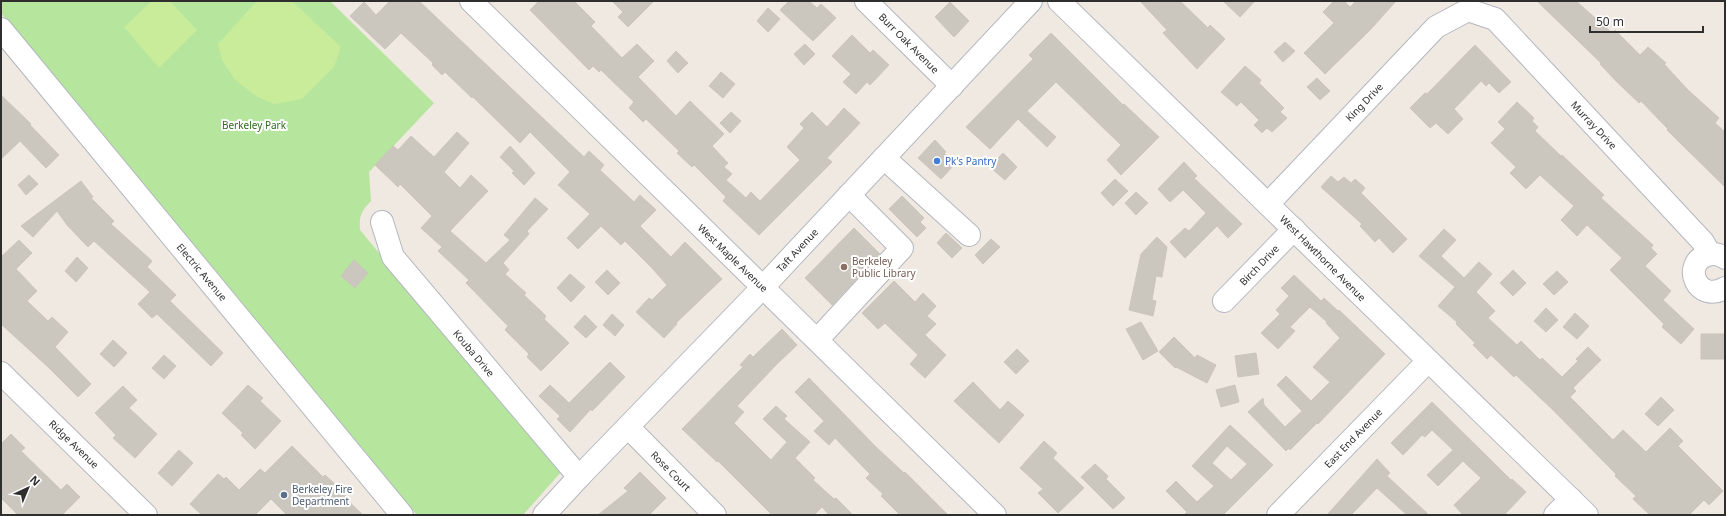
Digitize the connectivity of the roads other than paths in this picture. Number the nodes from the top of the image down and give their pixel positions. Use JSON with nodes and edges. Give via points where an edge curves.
{"nodes":[{"id":1,"x":471,"y":1,"type":"edge"},
{"id":2,"x":866,"y":1,"type":"edge"},
{"id":3,"x":1031,"y":1,"type":"edge"},
{"id":4,"x":1059,"y":1,"type":"edge"},
{"id":5,"x":1468,"y":10,"type":"joint"},
{"id":6,"x":1,"y":29,"type":"edge"},
{"id":7,"x":952,"y":86,"type":"junction"},
{"id":8,"x":884,"y":158,"type":"junction"},
{"id":9,"x":849,"y":195,"type":"junction"},
{"id":10,"x":1268,"y":204,"type":"junction"},
{"id":11,"x":382,"y":222,"type":"dead end"},
{"id":12,"x":1294,"y":229,"type":"junction"},
{"id":13,"x":969,"y":235,"type":"dead end"},
{"id":14,"x":1717,"y":256,"type":"edge"},
{"id":15,"x":763,"y":287,"type":"junction"},
{"id":16,"x":1725,"y":288,"type":"edge"},
{"id":17,"x":1224,"y":301,"type":"dead end"},
{"id":18,"x":817,"y":340,"type":"junction"},
{"id":19,"x":1428,"y":361,"type":"junction"},
{"id":20,"x":1,"y":373,"type":"edge"},
{"id":21,"x":628,"y":427,"type":"junction"},
{"id":22,"x":579,"y":477,"type":"junction"},
{"id":23,"x":1571,"y":499,"type":"junction"},
{"id":24,"x":146,"y":515,"type":"edge"},
{"id":25,"x":402,"y":515,"type":"edge"},
{"id":26,"x":544,"y":515,"type":"edge"},
{"id":27,"x":715,"y":515,"type":"edge"},
{"id":28,"x":996,"y":515,"type":"edge"},
{"id":29,"x":1278,"y":515,"type":"edge"},
{"id":30,"x":1555,"y":515,"type":"edge"},
{"id":31,"x":1587,"y":515,"type":"edge"}],
"edges":[{"from":1,"to":15,"type":"street","name":"West Maple Avenue"},
{"from":2,"to":7,"type":"street","name":"Burr Oak Avenue"},
{"from":3,"to":7,"type":"street","name":"Taft Avenue"},
{"from":4,"to":10,"type":"street","name":"West Hawthorne Avenue"},
{"from":5,"to":10,"type":"street","name":"King Drive","via":[[1436,26]]},
{"from":5,"to":14,"type":"street","name":"Murray Drive","via":[[1495,19]]},
{"from":6,"to":25,"type":"street","name":"Electric Avenue"},
{"from":7,"to":8,"type":"street","name":"Taft Avenue"},
{"from":8,"to":9,"type":"street","name":"Taft Avenue"},
{"from":8,"to":13,"type":"street"},
{"from":9,"to":15,"type":"street","name":"Taft Avenue"},
{"from":9,"to":18,"type":"street","via":[[902,248]]},
{"from":10,"to":12,"type":"street","name":"West Hawthorne Avenue"},
{"from":11,"to":22,"type":"street","name":"Kouba Drive","via":[[393,257]]},
{"from":12,"to":17,"type":"street","name":"Birch Drive"},
{"from":12,"to":19,"type":"street","name":"West Hawthorne Avenue"},
{"from":14,"to":16,"type":"street","name":"Murray Drive","via":[[1704,256],[1698,260],[1694,279],[1704,290],[1710,292],[1720,292]]},
{"from":15,"to":18,"type":"street","name":"West Maple Avenue"},
{"from":15,"to":21,"type":"street","name":"Taft Avenue"},
{"from":18,"to":28,"type":"street","name":"West Maple Avenue"},
{"from":19,"to":23,"type":"street","name":"West Hawthorne Avenue"},
{"from":19,"to":29,"type":"street","name":"East End Avenue"},
{"from":20,"to":24,"type":"street","name":"Ridge Avenue"},
{"from":21,"to":22,"type":"street","name":"Taft Avenue"},
{"from":21,"to":27,"type":"street","name":"Rose Court"},
{"from":22,"to":26,"type":"street","name":"Taft Avenue"},
{"from":23,"to":30,"type":"street"},
{"from":23,"to":31,"type":"street","name":"West Hawthorne Avenue"}]}
